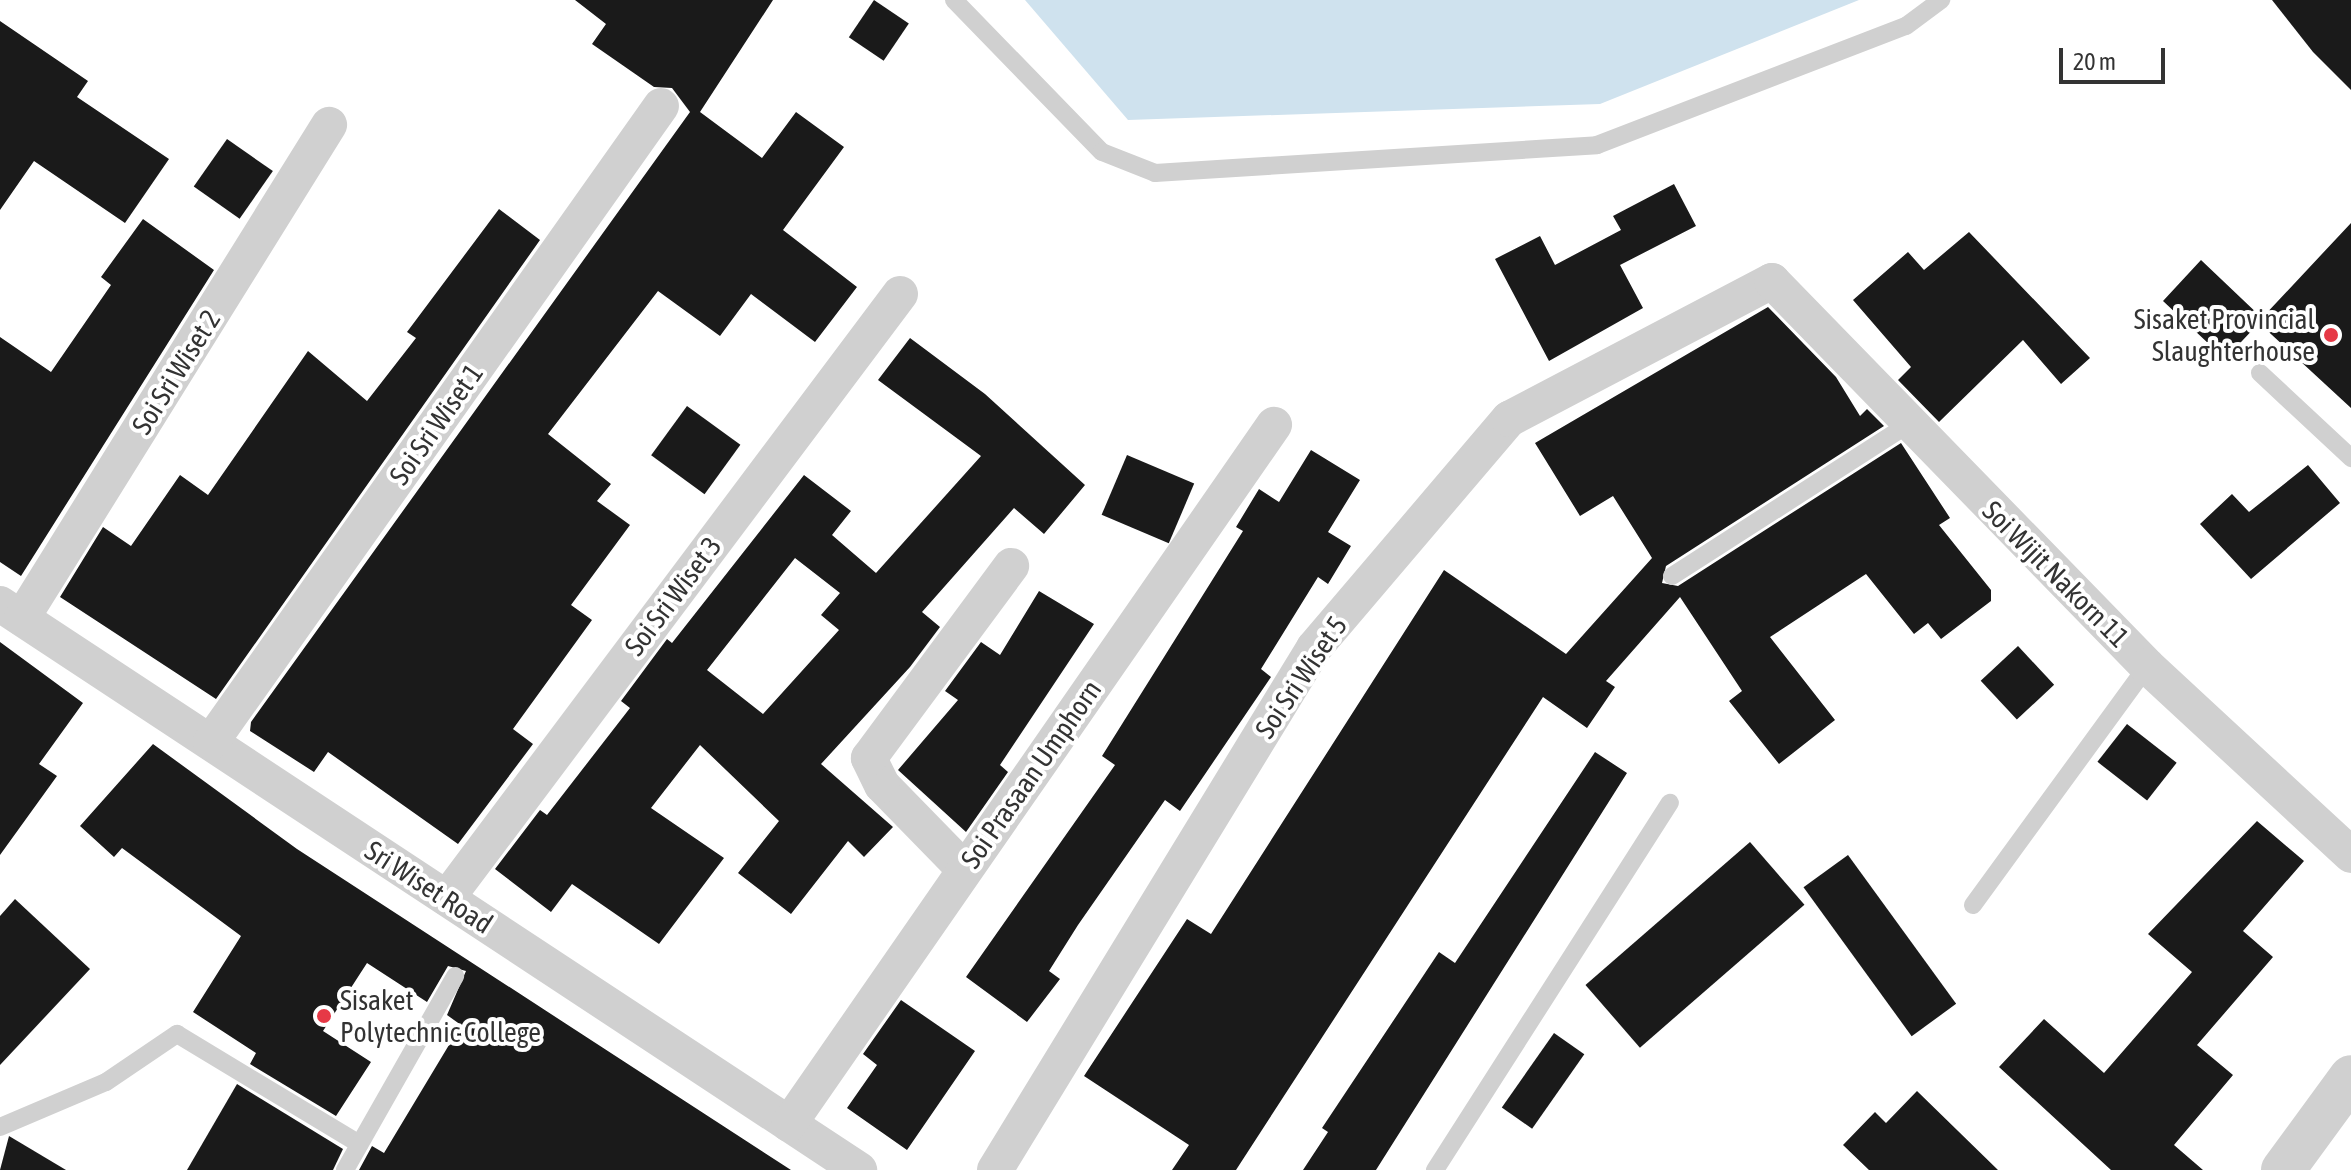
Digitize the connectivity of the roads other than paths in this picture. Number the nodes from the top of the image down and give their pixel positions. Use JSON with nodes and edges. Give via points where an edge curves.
{"nodes":[{"id":1,"x":954,"y":0,"type":"edge"},
{"id":2,"x":1941,"y":0,"type":"edge"},
{"id":3,"x":661,"y":106,"type":"dead end"},
{"id":4,"x":329,"y":125,"type":"dead end"},
{"id":5,"x":1772,"y":281,"type":"joint"},
{"id":6,"x":900,"y":294,"type":"dead end"},
{"id":7,"x":2260,"y":373,"type":"dead end"},
{"id":8,"x":1274,"y":425,"type":"dead end"},
{"id":9,"x":1907,"y":425,"type":"junction"},
{"id":10,"x":2351,"y":458,"type":"edge"},
{"id":11,"x":1011,"y":566,"type":"dead end"},
{"id":12,"x":1672,"y":576,"type":"dead end"},
{"id":13,"x":11,"y":611,"type":"edge"},
{"id":14,"x":2147,"y":666,"type":"junction"},
{"id":15,"x":211,"y":742,"type":"junction"},
{"id":16,"x":1670,"y":803,"type":"dead end"},
{"id":17,"x":2351,"y":855,"type":"edge"},
{"id":18,"x":964,"y":869,"type":"junction"},
{"id":19,"x":447,"y":898,"type":"junction"},
{"id":20,"x":1973,"y":905,"type":"dead end"},
{"id":21,"x":455,"y":976,"type":"dead end"},
{"id":22,"x":2351,"y":1077,"type":"edge"},
{"id":23,"x":789,"y":1124,"type":"junction"},
{"id":24,"x":0,"y":1127,"type":"edge"},
{"id":25,"x":359,"y":1144,"type":"junction"},
{"id":26,"x":345,"y":1170,"type":"edge"},
{"id":27,"x":859,"y":1170,"type":"edge"},
{"id":28,"x":995,"y":1170,"type":"edge"},
{"id":29,"x":1435,"y":1170,"type":"edge"},
{"id":30,"x":2283,"y":1170,"type":"edge"}],
"edges":[{"from":1,"to":2,"type":"lane","via":[[1102,152],[1155,173],[1597,145],[1906,26]]},
{"from":3,"to":15,"type":"street","name":"Soi Sri Wiset 1"},
{"from":4,"to":13,"type":"street","name":"Soi Sri Wiset 2"},
{"from":5,"to":9,"type":"street","name":"Soi Wijit Nakorn 11"},
{"from":5,"to":28,"type":"street","name":"Soi Sri Wiset 5","via":[[1509,419],[1314,648]]},
{"from":6,"to":19,"type":"street","name":"Soi Sri Wiset 3"},
{"from":7,"to":10,"type":"lane"},
{"from":8,"to":18,"type":"street","name":"Soi Prasaan Umphorn"},
{"from":9,"to":12,"type":"lane"},
{"from":9,"to":14,"type":"street","name":"Soi Wijit Nakorn 11"},
{"from":11,"to":18,"type":"street","via":[[869,758],[882,785]]},
{"from":13,"to":15,"type":"street","name":"Sri Wiset Road"},
{"from":14,"to":17,"type":"street","name":"Soi Wijit Nakorn 11"},
{"from":14,"to":20,"type":"lane"},
{"from":15,"to":19,"type":"street","name":"Sri Wiset Road"},
{"from":16,"to":29,"type":"lane"},
{"from":18,"to":23,"type":"street","name":"Soi Prasaan Umphorn"},
{"from":19,"to":23,"type":"street","name":"Sri Wiset Road"},
{"from":21,"to":25,"type":"lane"},
{"from":22,"to":30,"type":"street"},
{"from":23,"to":27,"type":"street","name":"Sri Wiset Road"},
{"from":24,"to":25,"type":"lane","via":[[106,1082],[177,1034]]},
{"from":25,"to":26,"type":"lane"}]}
